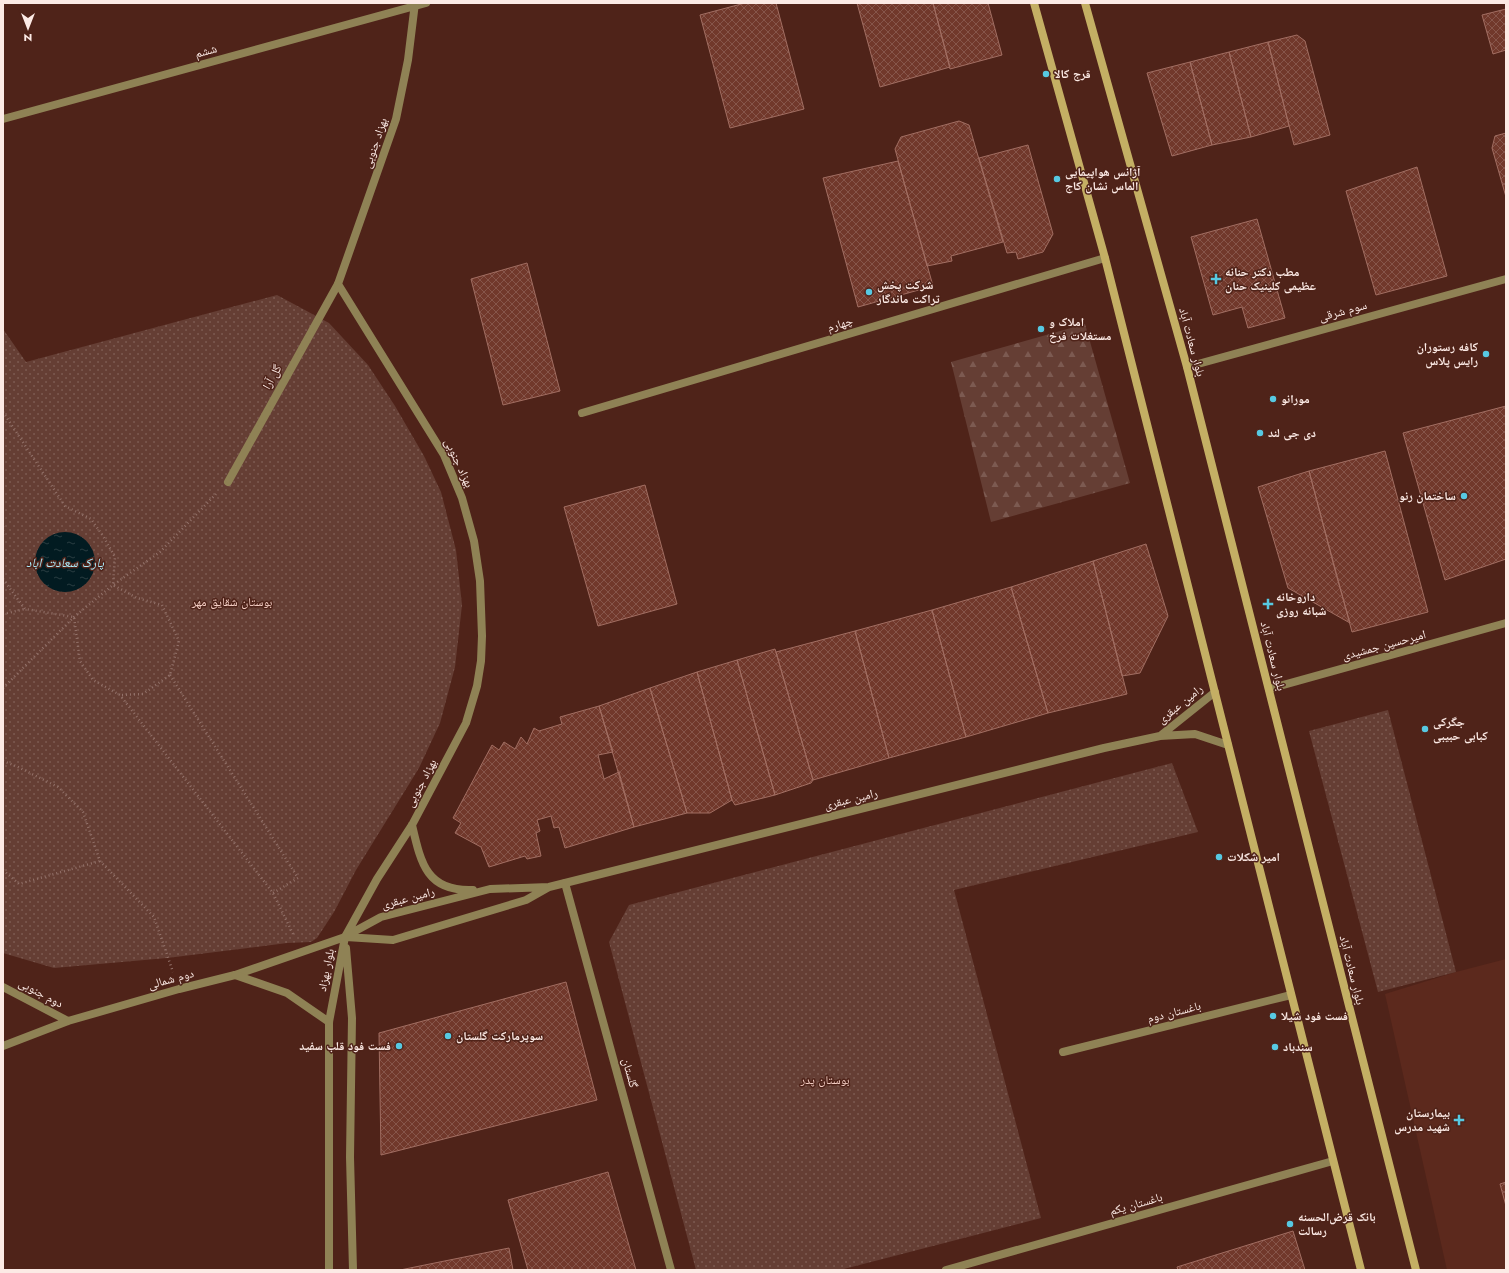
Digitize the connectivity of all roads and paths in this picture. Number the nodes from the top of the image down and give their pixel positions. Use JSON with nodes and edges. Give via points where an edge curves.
{"nodes":[{"id":1,"x":426,"y":3,"type":"edge"},
{"id":2,"x":1034,"y":3,"type":"edge"},
{"id":3,"x":1085,"y":3,"type":"edge"},
{"id":4,"x":415,"y":5,"type":"edge"},
{"id":5,"x":3,"y":119,"type":"edge"},
{"id":6,"x":1105,"y":258,"type":"junction"},
{"id":7,"x":1506,"y":279,"type":"edge"},
{"id":8,"x":338,"y":284,"type":"junction"},
{"id":9,"x":1187,"y":367,"type":"junction"},
{"id":10,"x":3,"y":412,"type":"edge"},
{"id":11,"x":582,"y":413,"type":"dead end"},
{"id":12,"x":228,"y":482,"type":"joint"},
{"id":13,"x":3,"y":526,"type":"edge"},
{"id":14,"x":3,"y":535,"type":"edge"},
{"id":15,"x":3,"y":579,"type":"edge"},
{"id":16,"x":113,"y":585,"type":"junction"},
{"id":17,"x":25,"y":609,"type":"junction"},
{"id":18,"x":3,"y":614,"type":"edge"},
{"id":19,"x":74,"y":617,"type":"junction"},
{"id":20,"x":1506,"y":623,"type":"edge"},
{"id":21,"x":170,"y":675,"type":"junction"},
{"id":22,"x":3,"y":688,"type":"edge"},
{"id":23,"x":1269,"y":689,"type":"junction"},
{"id":24,"x":1215,"y":692,"type":"junction"},
{"id":25,"x":120,"y":695,"type":"junction"},
{"id":26,"x":1160,"y":736,"type":"junction"},
{"id":27,"x":1228,"y":744,"type":"junction"},
{"id":28,"x":3,"y":761,"type":"edge"},
{"id":29,"x":412,"y":825,"type":"junction"},
{"id":30,"x":100,"y":860,"type":"junction"},
{"id":31,"x":3,"y":870,"type":"edge"},
{"id":32,"x":565,"y":883,"type":"junction"},
{"id":33,"x":549,"y":887,"type":"junction"},
{"id":34,"x":490,"y":889,"type":"junction"},
{"id":35,"x":272,"y":893,"type":"junction"},
{"id":36,"x":345,"y":937,"type":"junction"},
{"id":37,"x":301,"y":952,"type":"junction"},
{"id":38,"x":235,"y":975,"type":"junction"},
{"id":39,"x":3,"y":987,"type":"edge"},
{"id":40,"x":179,"y":989,"type":"junction"},
{"id":41,"x":1291,"y":995,"type":"junction"},
{"id":42,"x":68,"y":1021,"type":"junction"},
{"id":43,"x":329,"y":1022,"type":"junction"},
{"id":44,"x":3,"y":1046,"type":"edge"},
{"id":45,"x":1063,"y":1052,"type":"dead end"},
{"id":46,"x":1333,"y":1161,"type":"junction"},
{"id":47,"x":328,"y":1270,"type":"edge"},
{"id":48,"x":353,"y":1270,"type":"edge"},
{"id":49,"x":671,"y":1270,"type":"edge"},
{"id":50,"x":946,"y":1270,"type":"edge"},
{"id":51,"x":1361,"y":1270,"type":"edge"},
{"id":52,"x":1416,"y":1270,"type":"edge"}],
"edges":[{"from":1,"to":4,"type":"street","name":"ششم"},
{"from":2,"to":6,"type":"main road"},
{"from":3,"to":9,"type":"main road","name":"بلوار سعادت آباد"},
{"from":4,"to":5,"type":"street","name":"ششم"},
{"from":4,"to":8,"type":"street","name":"بهزاد جنوبی","via":[[408,60],[396,118]]},
{"from":6,"to":11,"type":"street","name":"چهارم"},
{"from":6,"to":24,"type":"main road"},
{"from":7,"to":9,"type":"street","name":"سوم شرقی"},
{"from":8,"to":12,"type":"street","name":"گل آرا"},
{"from":8,"to":29,"type":"street","name":"بهزاد جنوبی","via":[[444,455],[462,498],[474,541],[480,581],[482,636],[477,686],[466,723]]},
{"from":9,"to":23,"type":"main road","name":"بلوار سعادت آباد"},
{"from":10,"to":16,"type":"path","via":[[65,506],[90,519],[103,536],[115,557]]},
{"from":12,"to":16,"type":"path","via":[[160,552]]},
{"from":13,"to":14,"type":"path"},
{"from":15,"to":17,"type":"path"},
{"from":16,"to":19,"type":"path"},
{"from":16,"to":21,"type":"path","via":[[137,598],[162,605],[179,641]]},
{"from":17,"to":18,"type":"path"},
{"from":17,"to":19,"type":"path"},
{"from":19,"to":22,"type":"path"},
{"from":19,"to":25,"type":"path","via":[[80,661],[93,680]]},
{"from":20,"to":23,"type":"street","name":"امیرحسین جمشیدی"},
{"from":21,"to":25,"type":"path","via":[[143,694]]},
{"from":21,"to":35,"type":"path","via":[[298,878]]},
{"from":23,"to":52,"type":"main road","name":"بلوار سعادت آباد"},
{"from":24,"to":26,"type":"street","name":"رامین عبقری"},
{"from":24,"to":27,"type":"main road"},
{"from":25,"to":35,"type":"path"},
{"from":26,"to":27,"type":"street","name":"رامین عبقری","via":[[1195,734]]},
{"from":26,"to":32,"type":"street","name":"رامین عبقری"},
{"from":27,"to":41,"type":"main road"},
{"from":28,"to":30,"type":"path","via":[[58,787],[83,812]]},
{"from":29,"to":34,"type":"street","via":[[420,860],[429,874],[443,886],[458,890]]},
{"from":29,"to":36,"type":"street","name":"بهزاد جنوبی"},
{"from":30,"to":31,"type":"path","via":[[19,884]]},
{"from":30,"to":40,"type":"path","via":[[154,917]]},
{"from":32,"to":33,"type":"street","name":"رامین عبقری"},
{"from":32,"to":49,"type":"street","name":"گلستان"},
{"from":33,"to":34,"type":"street","name":"رامین عبقری"},
{"from":33,"to":36,"type":"street","name":"رامین عبقری","via":[[526,900],[393,940]]},
{"from":34,"to":36,"type":"street","name":"رامین عبقری","via":[[381,917]]},
{"from":35,"to":37,"type":"path"},
{"from":36,"to":37,"type":"street","name":"دوم شمالی"},
{"from":36,"to":43,"type":"street","name":"بلوار بهزاد"},
{"from":36,"to":48,"type":"street","name":"بلوار بهزاد","via":[[352,1018],[350,1157]]},
{"from":37,"to":38,"type":"street","name":"دوم شمالی"},
{"from":38,"to":40,"type":"street","name":"دوم شمالی"},
{"from":38,"to":43,"type":"street","via":[[286,993]]},
{"from":39,"to":42,"type":"street","name":"دوم جنوبی"},
{"from":40,"to":42,"type":"street","name":"دوم شمالی"},
{"from":41,"to":45,"type":"street","name":"باغستان دوم"},
{"from":41,"to":46,"type":"main road"},
{"from":42,"to":44,"type":"street","name":"دوم شمالی"},
{"from":43,"to":47,"type":"street","name":"بلوار بهزاد"},
{"from":46,"to":50,"type":"street","name":"باغستان یکم"},
{"from":46,"to":51,"type":"main road"}]}
